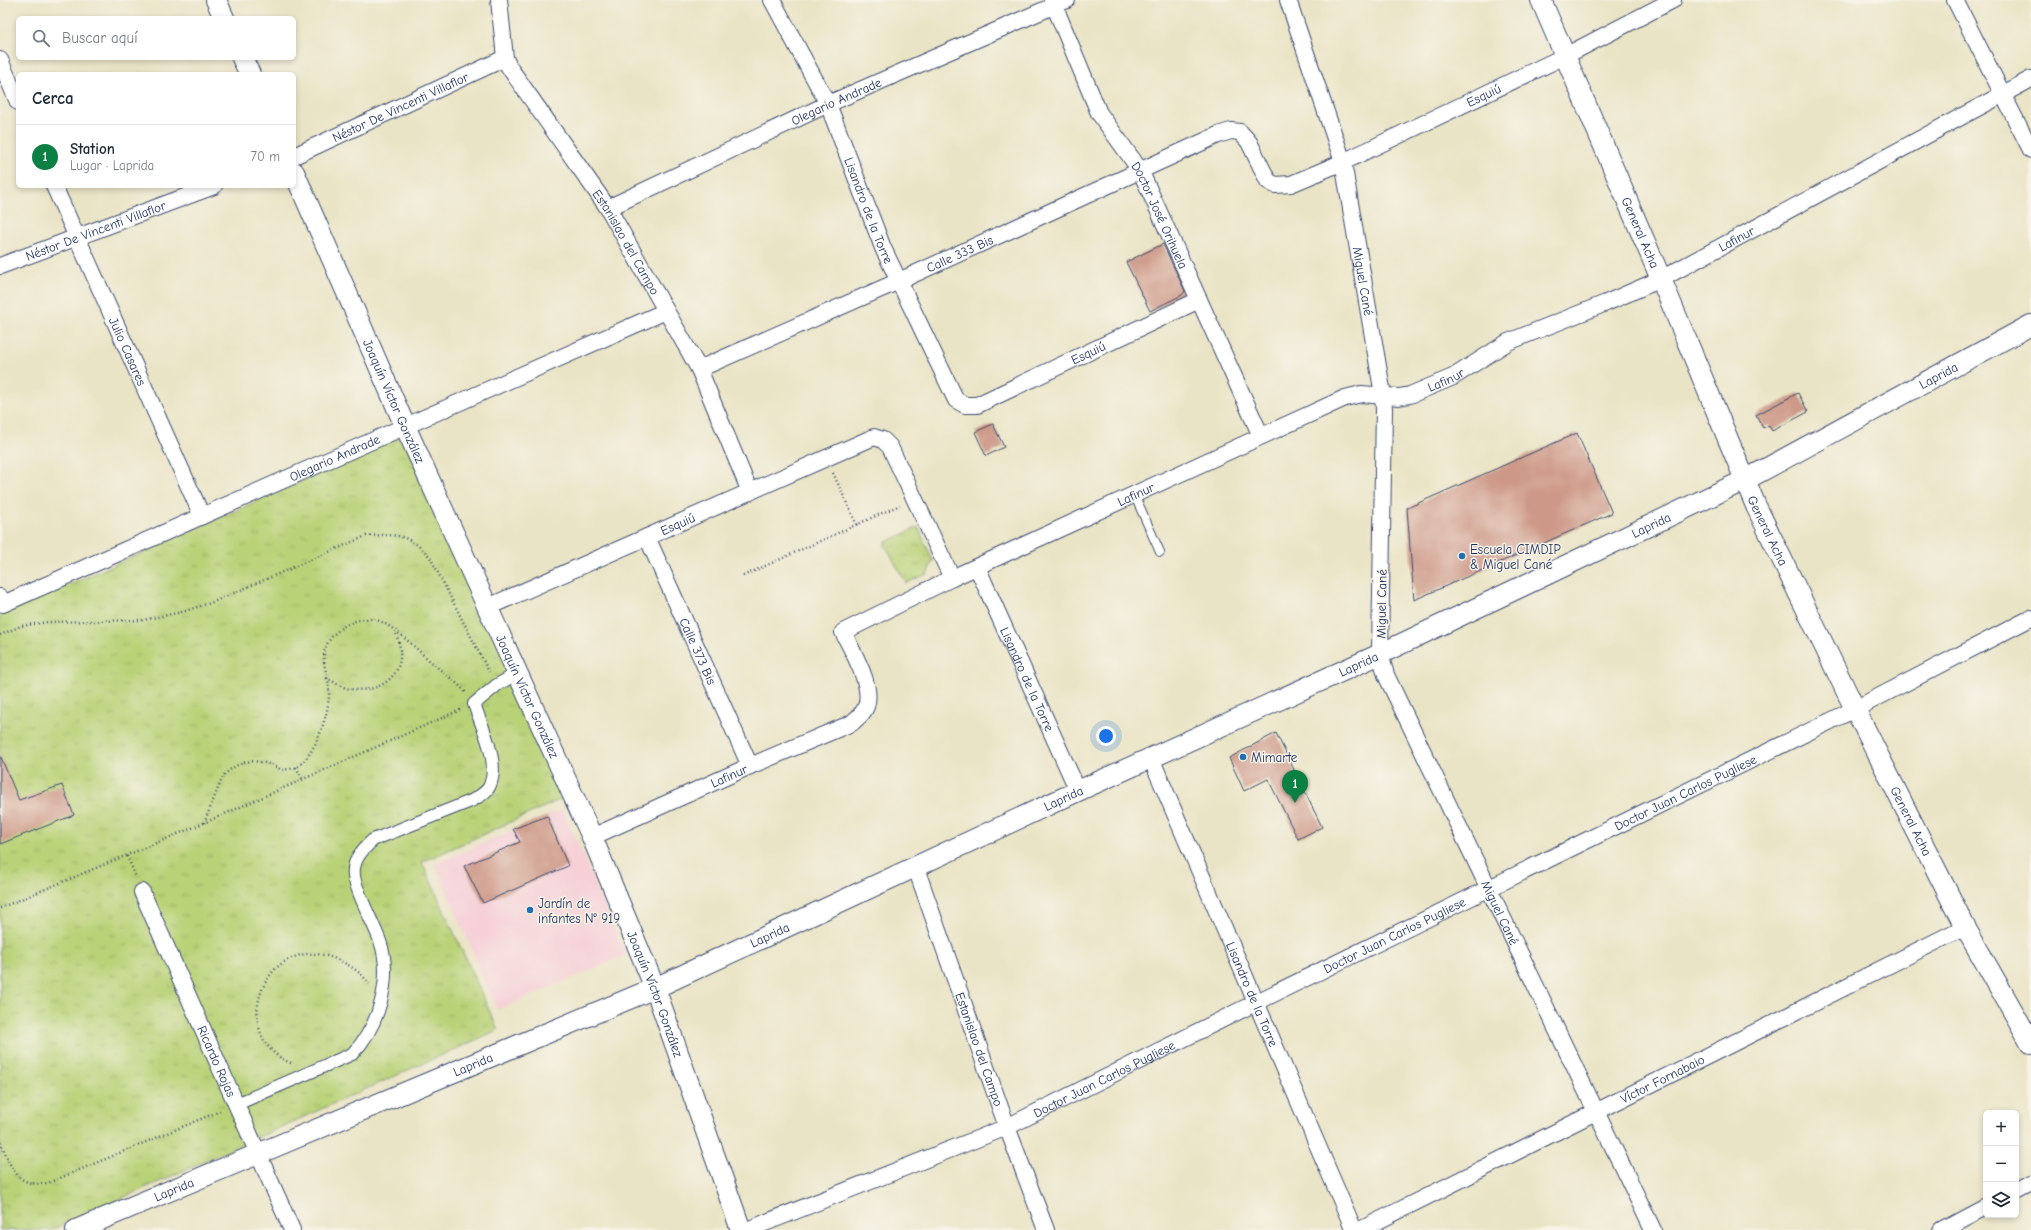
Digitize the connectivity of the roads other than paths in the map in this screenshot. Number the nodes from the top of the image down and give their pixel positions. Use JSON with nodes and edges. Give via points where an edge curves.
{"nodes":[{"id":1,"x":216,"y":0,"type":"edge"},
{"id":2,"x":499,"y":0,"type":"edge"},
{"id":3,"x":772,"y":0,"type":"edge"},
{"id":4,"x":1288,"y":0,"type":"edge"},
{"id":5,"x":1541,"y":0,"type":"edge"},
{"id":6,"x":1673,"y":0,"type":"edge"},
{"id":7,"x":1955,"y":0,"type":"edge"},
{"id":8,"x":1058,"y":2,"type":"edge"},
{"id":9,"x":223,"y":16,"type":"edge"},
{"id":10,"x":1565,"y":56,"type":"junction"},
{"id":11,"x":505,"y":58,"type":"junction"},
{"id":12,"x":0,"y":60,"type":"edge"},
{"id":13,"x":243,"y":60,"type":"edge"},
{"id":14,"x":249,"y":72,"type":"edge"},
{"id":15,"x":2031,"y":78,"type":"edge"},
{"id":16,"x":2003,"y":94,"type":"junction"},
{"id":17,"x":16,"y":97,"type":"edge"},
{"id":18,"x":828,"y":104,"type":"junction"},
{"id":19,"x":2031,"y":150,"type":"edge"},
{"id":20,"x":296,"y":155,"type":"edge"},
{"id":21,"x":1343,"y":162,"type":"junction"},
{"id":22,"x":1140,"y":170,"type":"junction"},
{"id":23,"x":296,"y":177,"type":"edge"},
{"id":24,"x":1291,"y":184,"type":"joint"},
{"id":25,"x":55,"y":188,"type":"edge"},
{"id":26,"x":209,"y":188,"type":"edge"},
{"id":27,"x":608,"y":208,"type":"junction"},
{"id":28,"x":76,"y":238,"type":"junction"},
{"id":29,"x":0,"y":266,"type":"edge"},
{"id":30,"x":1662,"y":279,"type":"junction"},
{"id":31,"x":899,"y":281,"type":"junction"},
{"id":32,"x":1199,"y":300,"type":"junction"},
{"id":33,"x":666,"y":311,"type":"junction"},
{"id":34,"x":2031,"y":325,"type":"edge"},
{"id":35,"x":699,"y":369,"type":"junction"},
{"id":36,"x":1383,"y":395,"type":"junction"},
{"id":37,"x":977,"y":405,"type":"joint"},
{"id":38,"x":405,"y":426,"type":"junction"},
{"id":39,"x":1261,"y":436,"type":"junction"},
{"id":40,"x":1745,"y":480,"type":"junction"},
{"id":41,"x":750,"y":492,"type":"junction"},
{"id":42,"x":1134,"y":494,"type":"junction"},
{"id":43,"x":202,"y":516,"type":"junction"},
{"id":44,"x":647,"y":537,"type":"junction"},
{"id":45,"x":1160,"y":552,"type":"dead end"},
{"id":46,"x":977,"y":567,"type":"junction"},
{"id":47,"x":952,"y":578,"type":"junction"},
{"id":48,"x":2,"y":601,"type":"edge"},
{"id":49,"x":488,"y":607,"type":"junction"},
{"id":50,"x":2031,"y":618,"type":"edge"},
{"id":51,"x":1380,"y":654,"type":"junction"},
{"id":52,"x":518,"y":673,"type":"junction"},
{"id":53,"x":1855,"y":709,"type":"junction"},
{"id":54,"x":1151,"y":758,"type":"junction"},
{"id":55,"x":750,"y":766,"type":"junction"},
{"id":56,"x":1078,"y":791,"type":"junction"},
{"id":57,"x":592,"y":837,"type":"junction"},
{"id":58,"x":916,"y":868,"type":"junction"},
{"id":59,"x":1489,"y":888,"type":"junction"},
{"id":60,"x":142,"y":892,"type":"road end"},
{"id":61,"x":1965,"y":927,"type":"junction"},
{"id":62,"x":655,"y":988,"type":"junction"},
{"id":63,"x":1257,"y":1002,"type":"junction"},
{"id":64,"x":2031,"y":1043,"type":"edge"},
{"id":65,"x":237,"y":1104,"type":"junction"},
{"id":66,"x":1598,"y":1112,"type":"junction"},
{"id":67,"x":1007,"y":1127,"type":"junction"},
{"id":68,"x":260,"y":1154,"type":"junction"},
{"id":69,"x":2031,"y":1183,"type":"edge"},
{"id":70,"x":2019,"y":1189,"type":"edge"},
{"id":71,"x":1983,"y":1208,"type":"edge"},
{"id":72,"x":76,"y":1230,"type":"edge"},
{"id":73,"x":292,"y":1230,"type":"edge"},
{"id":74,"x":741,"y":1230,"type":"edge"},
{"id":75,"x":747,"y":1230,"type":"edge"},
{"id":76,"x":1046,"y":1230,"type":"edge"},
{"id":77,"x":1354,"y":1230,"type":"edge"},
{"id":78,"x":1360,"y":1230,"type":"edge"},
{"id":79,"x":1653,"y":1230,"type":"edge"},
{"id":80,"x":1941,"y":1230,"type":"edge"}],
"edges":[{"from":1,"to":9,"type":"street"},
{"from":2,"to":11,"type":"street","name":"Estanislao del Campo"},
{"from":3,"to":18,"type":"street","name":"Lisandro de la Torre"},
{"from":4,"to":21,"type":"street","name":"Miguel Cané"},
{"from":5,"to":10,"type":"street","name":"General Acha"},
{"from":6,"to":10,"type":"street","name":"Esquiú"},
{"from":7,"to":16,"type":"street"},
{"from":8,"to":18,"type":"street","name":"Olegario Andrade"},
{"from":8,"to":22,"type":"street","name":"Doctor José Orihuela","via":[[1099,113]]},
{"from":10,"to":21,"type":"street","name":"Esquiú"},
{"from":10,"to":30,"type":"street","name":"General Acha"},
{"from":11,"to":20,"type":"street","name":"Néstor De Vincenti Villaflor"},
{"from":11,"to":27,"type":"street","name":"Estanislao del Campo","via":[[515,78]]},
{"from":12,"to":17,"type":"street"},
{"from":13,"to":14,"type":"street"},
{"from":15,"to":16,"type":"street","name":"Lafinur"},
{"from":16,"to":19,"type":"street"},
{"from":16,"to":30,"type":"street","name":"Lafinur"},
{"from":18,"to":27,"type":"street","name":"Olegario Andrade"},
{"from":18,"to":31,"type":"street","name":"Lisandro de la Torre","via":[[883,248]]},
{"from":21,"to":24,"type":"street","name":"Esquiú"},
{"from":21,"to":36,"type":"street","name":"Miguel Cané"},
{"from":22,"to":24,"type":"street","name":"Calle 333 Bis","via":[[1231,131],[1240,132],[1249,142],[1268,181],[1276,185]]},
{"from":22,"to":31,"type":"street","name":"Calle 333 Bis"},
{"from":22,"to":32,"type":"street","name":"Doctor José Orihuela"},
{"from":23,"to":38,"type":"street","name":"Joaquín Víctor González"},
{"from":25,"to":28,"type":"street","name":"Julio Casares"},
{"from":26,"to":28,"type":"street","name":"Néstor De Vincenti Villaflor"},
{"from":27,"to":33,"type":"street","name":"Estanislao del Campo"},
{"from":28,"to":29,"type":"street","name":"Néstor De Vincenti Villaflor"},
{"from":28,"to":43,"type":"street","name":"Julio Casares"},
{"from":30,"to":36,"type":"street","name":"Lafinur","via":[[1508,342],[1439,384],[1410,395]]},
{"from":30,"to":40,"type":"street","name":"General Acha"},
{"from":31,"to":35,"type":"street","name":"Calle 333 Bis"},
{"from":31,"to":37,"type":"street","name":"Lisandro de la Torre","via":[[956,400],[965,405]]},
{"from":32,"to":37,"type":"street","name":"Esquiú"},
{"from":32,"to":39,"type":"street","name":"Doctor José Orihuela"},
{"from":33,"to":35,"type":"street","name":"Estanislao del Campo"},
{"from":33,"to":38,"type":"street","name":"Olegario Andrade"},
{"from":34,"to":40,"type":"street","name":"Laprida"},
{"from":35,"to":41,"type":"street","name":"Estanislao del Campo"},
{"from":36,"to":39,"type":"street","name":"Lafinur","via":[[1361,394],[1346,398]]},
{"from":36,"to":51,"type":"street","name":"Miguel Cané"},
{"from":38,"to":43,"type":"street","name":"Olegario Andrade"},
{"from":38,"to":49,"type":"street","name":"Joaquín Víctor González"},
{"from":39,"to":42,"type":"street","name":"Lafinur"},
{"from":40,"to":51,"type":"street","name":"Laprida"},
{"from":40,"to":53,"type":"street","name":"General Acha"},
{"from":41,"to":44,"type":"street","name":"Esquiú"},
{"from":41,"to":47,"type":"street","name":"Esquiú","via":[[866,439],[874,437],[883,440],[890,447]]},
{"from":42,"to":45,"type":"lane"},
{"from":42,"to":46,"type":"street","name":"Lafinur"},
{"from":43,"to":48,"type":"street","name":"Olegario Andrade"},
{"from":44,"to":49,"type":"street","name":"Esquiú"},
{"from":44,"to":55,"type":"street","name":"Calle 373 Bis"},
{"from":46,"to":47,"type":"street","name":"Lafinur"},
{"from":46,"to":56,"type":"street","name":"Lisandro de la Torre"},
{"from":47,"to":55,"type":"street","name":"Lafinur","via":[[842,630],[867,686],[868,697],[864,711],[852,723]]},
{"from":49,"to":52,"type":"street","name":"Joaquín Víctor González"},
{"from":50,"to":53,"type":"street","name":"Doctor Juan Carlos Pugliese"},
{"from":51,"to":54,"type":"street","name":"Laprida"},
{"from":51,"to":59,"type":"street","name":"Miguel Cané","via":[[1386,675]]},
{"from":52,"to":57,"type":"street","name":"Joaquín Víctor González"},
{"from":52,"to":65,"type":"street","via":[[474,704],[493,761],[490,786],[482,795],[471,801],[373,840],[356,859],[354,876],[381,942],[384,965],[384,986],[375,1021],[362,1043],[352,1054]]},
{"from":53,"to":59,"type":"street","name":"Doctor Juan Carlos Pugliese"},
{"from":53,"to":61,"type":"street","name":"General Acha"},
{"from":54,"to":56,"type":"street","name":"Laprida"},
{"from":54,"to":63,"type":"street","name":"Lisandro de la Torre"},
{"from":55,"to":57,"type":"street","name":"Lafinur"},
{"from":56,"to":58,"type":"street","name":"Laprida"},
{"from":57,"to":62,"type":"street","name":"Joaquín Víctor González"},
{"from":58,"to":62,"type":"street","name":"Laprida"},
{"from":58,"to":67,"type":"street","name":"Estanislao del Campo"},
{"from":59,"to":63,"type":"street","name":"Doctor Juan Carlos Pugliese"},
{"from":59,"to":66,"type":"street","name":"Miguel Cané"},
{"from":60,"to":65,"type":"street","name":"Ricardo Rojas"},
{"from":61,"to":64,"type":"street","name":"General Acha"},
{"from":61,"to":66,"type":"street","name":"Víctor Fornabaio"},
{"from":62,"to":68,"type":"street","name":"Laprida"},
{"from":62,"to":74,"type":"street","name":"Joaquín Víctor González"},
{"from":63,"to":67,"type":"street","name":"Doctor Juan Carlos Pugliese"},
{"from":63,"to":77,"type":"street","name":"Lisandro de la Torre"},
{"from":65,"to":68,"type":"street","name":"Ricardo Rojas"},
{"from":66,"to":78,"type":"street","name":"Víctor Fornabaio"},
{"from":66,"to":79,"type":"street","name":"Miguel Cané"},
{"from":67,"to":75,"type":"street","name":"Doctor Juan Carlos Pugliese"},
{"from":67,"to":76,"type":"street","name":"Estanislao del Campo"},
{"from":68,"to":72,"type":"street","name":"Laprida"},
{"from":68,"to":73,"type":"street","name":"Ricardo Rojas"},
{"from":69,"to":70,"type":"street"},
{"from":71,"to":80,"type":"street"}]}
